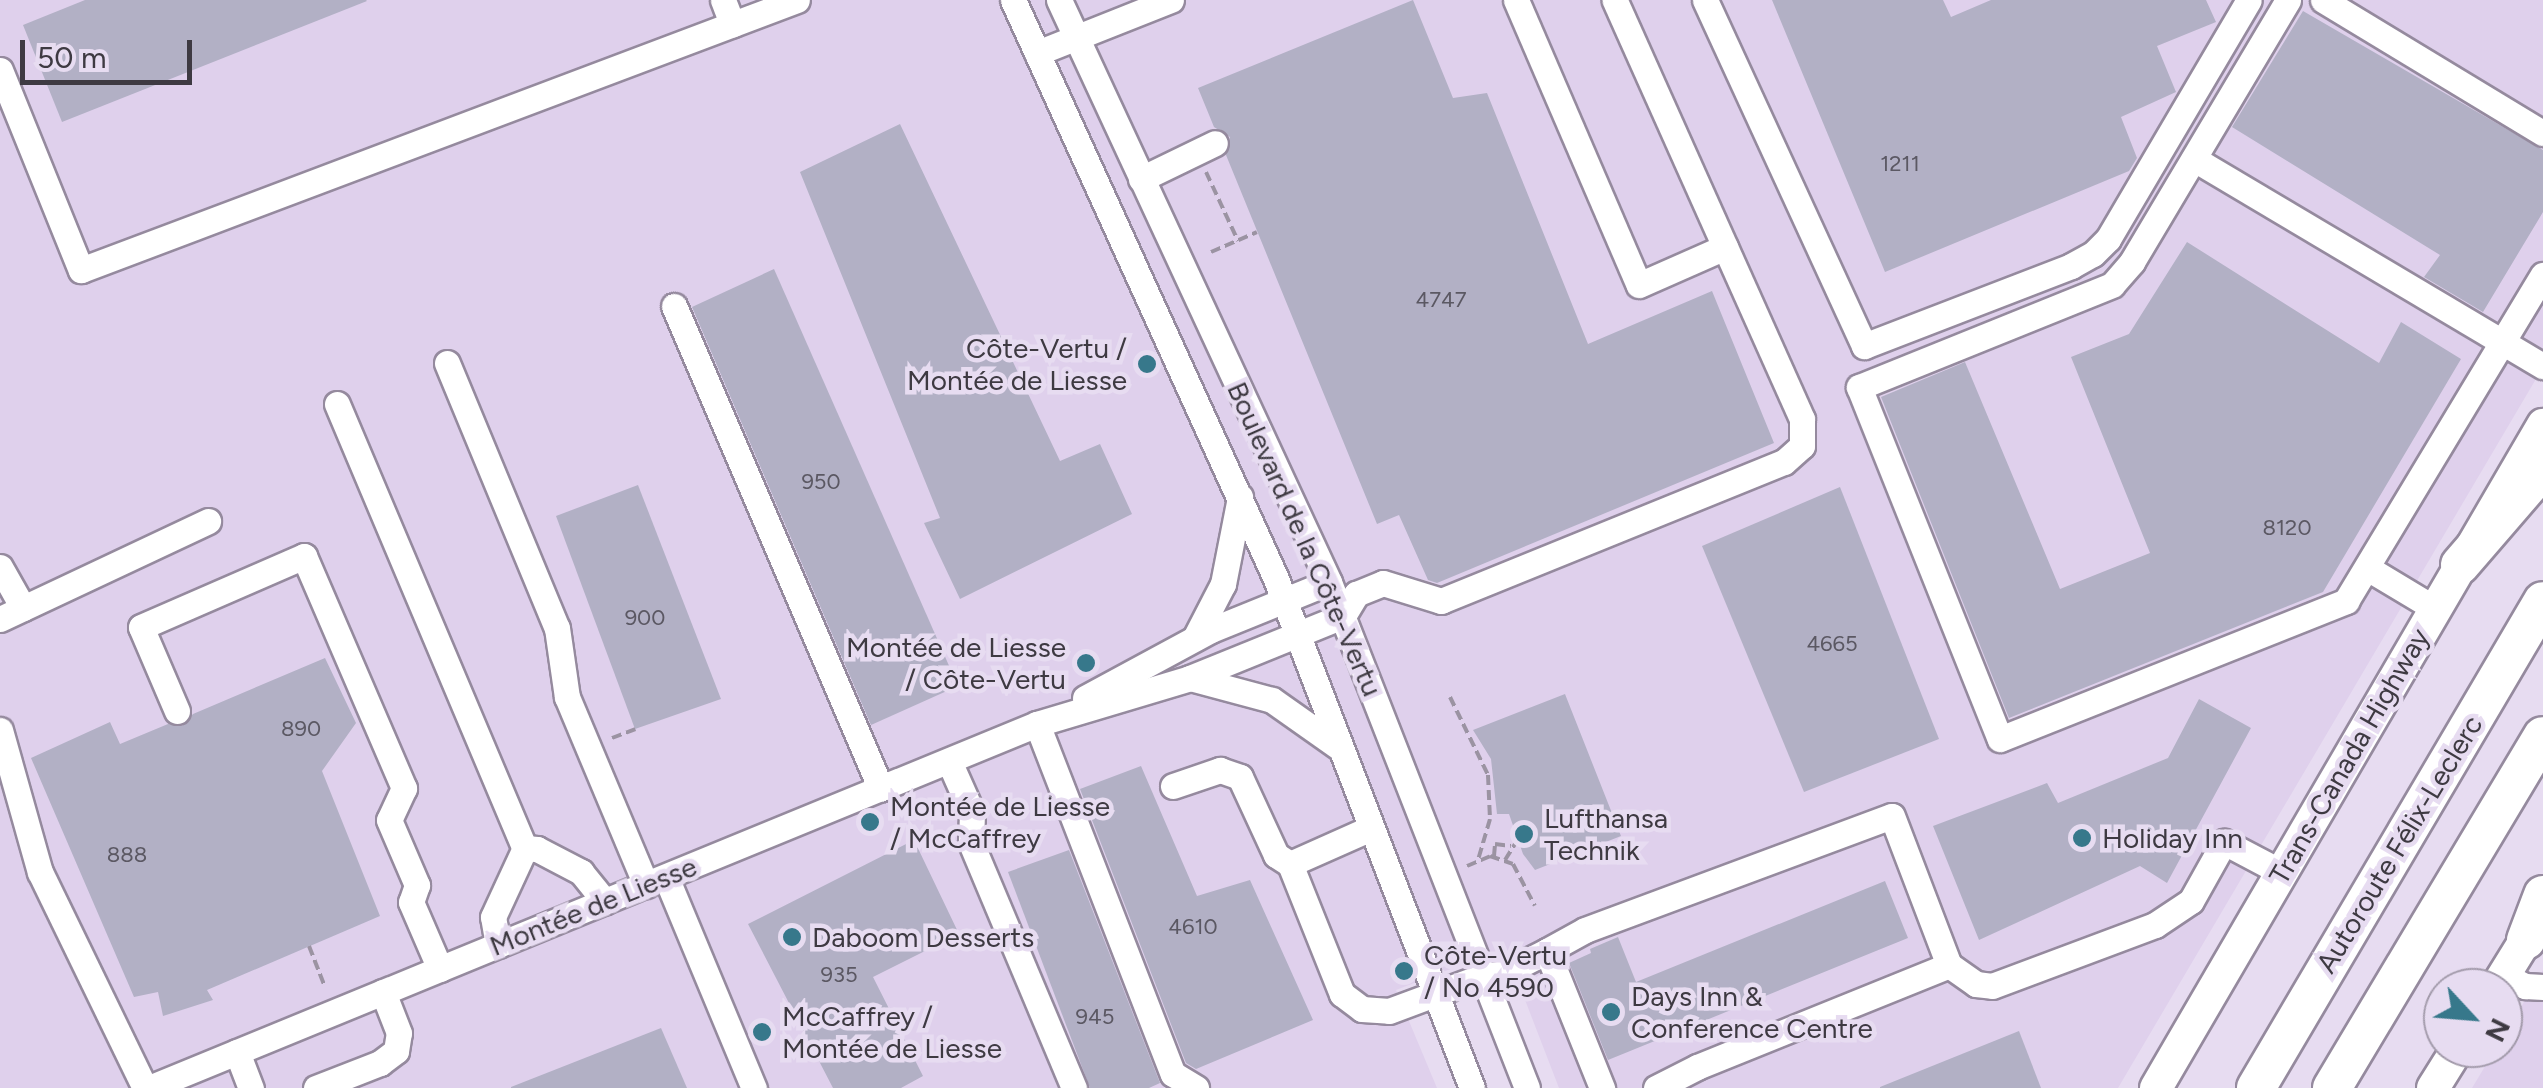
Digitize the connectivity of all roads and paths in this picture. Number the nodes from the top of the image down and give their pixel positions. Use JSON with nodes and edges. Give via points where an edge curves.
{"nodes":[{"id":1,"x":722,"y":0,"type":"edge"},
{"id":2,"x":797,"y":0,"type":"edge"},
{"id":3,"x":1013,"y":0,"type":"edge"},
{"id":4,"x":1059,"y":0,"type":"edge"},
{"id":5,"x":1171,"y":0,"type":"edge"},
{"id":6,"x":1516,"y":0,"type":"edge"},
{"id":7,"x":1614,"y":0,"type":"edge"},
{"id":8,"x":1705,"y":0,"type":"edge"},
{"id":9,"x":2249,"y":0,"type":"edge"},
{"id":10,"x":2288,"y":0,"type":"edge"},
{"id":11,"x":2323,"y":0,"type":"edge"},
{"id":12,"x":732,"y":24,"type":"junction"},
{"id":13,"x":1075,"y":39,"type":"junction"},
{"id":14,"x":1037,"y":53,"type":"junction"},
{"id":15,"x":0,"y":70,"type":"edge"},
{"id":16,"x":2543,"y":134,"type":"edge"},
{"id":17,"x":1214,"y":143,"type":"dead end"},
{"id":18,"x":2194,"y":158,"type":"junction"},
{"id":19,"x":1141,"y":179,"type":"junction"},
{"id":20,"x":1210,"y":179,"type":"dead end"},
{"id":21,"x":1257,"y":232,"type":"dead end"},
{"id":22,"x":1238,"y":240,"type":"junction"},
{"id":23,"x":1725,"y":247,"type":"junction"},
{"id":24,"x":1211,"y":252,"type":"dead end"},
{"id":25,"x":2543,"y":275,"type":"edge"},
{"id":26,"x":674,"y":306,"type":"dead end"},
{"id":27,"x":2502,"y":342,"type":"junction"},
{"id":28,"x":447,"y":363,"type":"dead end"},
{"id":29,"x":2543,"y":366,"type":"edge"},
{"id":30,"x":337,"y":404,"type":"dead end"},
{"id":31,"x":2543,"y":425,"type":"edge"},
{"id":32,"x":2543,"y":470,"type":"edge"},
{"id":33,"x":1240,"y":496,"type":"junction"},
{"id":34,"x":208,"y":521,"type":"dead end"},
{"id":35,"x":2460,"y":565,"type":"junction"},
{"id":36,"x":0,"y":567,"type":"edge"},
{"id":37,"x":2369,"y":569,"type":"junction"},
{"id":38,"x":1329,"y":582,"type":"junction"},
{"id":39,"x":1284,"y":599,"type":"junction"},
{"id":40,"x":2543,"y":601,"type":"edge"},
{"id":41,"x":1350,"y":605,"type":"junction"},
{"id":42,"x":2434,"y":608,"type":"junction"},
{"id":43,"x":12,"y":614,"type":"edge"},
{"id":44,"x":1297,"y":636,"type":"junction"},
{"id":45,"x":1195,"y":638,"type":"junction"},
{"id":46,"x":1190,"y":678,"type":"junction"},
{"id":47,"x":1450,"y":697,"type":"dead end"},
{"id":48,"x":177,"y":711,"type":"dead end"},
{"id":49,"x":1037,"y":724,"type":"junction"},
{"id":50,"x":636,"y":729,"type":"dead end"},
{"id":51,"x":0,"y":730,"type":"edge"},
{"id":52,"x":2543,"y":736,"type":"edge"},
{"id":53,"x":1340,"y":748,"type":"junction"},
{"id":54,"x":615,"y":755,"type":"dead end"},
{"id":55,"x":949,"y":762,"type":"junction"},
{"id":56,"x":1172,"y":786,"type":"dead end"},
{"id":57,"x":881,"y":789,"type":"junction"},
{"id":58,"x":1371,"y":828,"type":"junction"},
{"id":59,"x":1518,"y":841,"type":"dead end"},
{"id":60,"x":1511,"y":846,"type":"junction"},
{"id":61,"x":525,"y":848,"type":"junction"},
{"id":62,"x":1494,"y":856,"type":"junction"},
{"id":63,"x":1478,"y":860,"type":"junction"},
{"id":64,"x":1505,"y":860,"type":"junction"},
{"id":65,"x":1290,"y":864,"type":"junction"},
{"id":66,"x":1463,"y":868,"type":"dead end"},
{"id":67,"x":2282,"y":872,"type":"junction"},
{"id":68,"x":656,"y":881,"type":"junction"},
{"id":69,"x":2543,"y":895,"type":"edge"},
{"id":70,"x":605,"y":902,"type":"junction"},
{"id":71,"x":1535,"y":906,"type":"dead end"},
{"id":72,"x":2537,"y":934,"type":"edge"},
{"id":73,"x":498,"y":944,"type":"junction"},
{"id":74,"x":309,"y":946,"type":"dead end"},
{"id":75,"x":1547,"y":951,"type":"junction"},
{"id":76,"x":1948,"y":965,"type":"junction"},
{"id":77,"x":2510,"y":968,"type":"edge"},
{"id":78,"x":440,"y":969,"type":"junction"},
{"id":79,"x":1483,"y":976,"type":"junction"},
{"id":80,"x":325,"y":988,"type":"dead end"},
{"id":81,"x":384,"y":992,"type":"junction"},
{"id":82,"x":1436,"y":994,"type":"junction"},
{"id":83,"x":237,"y":1052,"type":"junction"},
{"id":84,"x":1465,"y":1086,"type":"edge"},
{"id":85,"x":147,"y":1088,"type":"edge"},
{"id":86,"x":251,"y":1088,"type":"edge"},
{"id":87,"x":316,"y":1088,"type":"edge"},
{"id":88,"x":754,"y":1088,"type":"edge"},
{"id":89,"x":1074,"y":1088,"type":"edge"},
{"id":90,"x":1196,"y":1088,"type":"edge"},
{"id":91,"x":1527,"y":1088,"type":"edge"},
{"id":92,"x":1602,"y":1088,"type":"edge"},
{"id":93,"x":1656,"y":1088,"type":"edge"},
{"id":94,"x":2156,"y":1088,"type":"edge"},
{"id":95,"x":2256,"y":1088,"type":"edge"},
{"id":96,"x":2332,"y":1088,"type":"edge"}],
"edges":[{"from":1,"to":12,"type":"street"},
{"from":2,"to":12,"type":"street"},
{"from":3,"to":14,"type":"street","name":"Boulevard de la Côte-Vertu"},
{"from":4,"to":13,"type":"street","name":"Boulevard de la Côte-Vertu"},
{"from":5,"to":13,"type":"street"},
{"from":6,"to":23,"type":"street","via":[[1639,285]]},
{"from":7,"to":23,"type":"street"},
{"from":8,"to":9,"type":"street","via":[[1864,346],[2093,254]]},
{"from":10,"to":18,"type":"street"},
{"from":11,"to":16,"type":"street"},
{"from":12,"to":15,"type":"street","via":[[81,270]]},
{"from":13,"to":14,"type":"street"},
{"from":13,"to":19,"type":"street","name":"Boulevard de la Côte-Vertu"},
{"from":14,"to":33,"type":"street","name":"Boulevard de la Côte-Vertu"},
{"from":17,"to":19,"type":"street"},
{"from":18,"to":27,"type":"street"},
{"from":18,"to":37,"type":"street","via":[[2112,285],[1859,386],[2000,739],[2336,607]]},
{"from":19,"to":38,"type":"street","name":"Boulevard de la Côte-Vertu"},
{"from":20,"to":22,"type":"path"},
{"from":21,"to":22,"type":"path"},
{"from":22,"to":24,"type":"path"},
{"from":23,"to":41,"type":"street","name":"Montée de Liesse","via":[[1802,418],[1805,436],[1798,453],[1442,601],[1390,582]]},
{"from":25,"to":27,"type":"street"},
{"from":26,"to":57,"type":"street"},
{"from":27,"to":29,"type":"street"},
{"from":27,"to":37,"type":"street"},
{"from":28,"to":68,"type":"street","via":[[558,628],[568,697]]},
{"from":30,"to":61,"type":"street"},
{"from":31,"to":35,"type":"main road","name":"Trans-Canada Highway"},
{"from":32,"to":35,"type":"highway"},
{"from":33,"to":39,"type":"street","name":"Boulevard de la Côte-Vertu"},
{"from":33,"to":45,"type":"street","via":[[1223,584]]},
{"from":34,"to":43,"type":"street"},
{"from":35,"to":42,"type":"main road","name":"Trans-Canada Highway"},
{"from":36,"to":43,"type":"street"},
{"from":37,"to":42,"type":"street"},
{"from":38,"to":39,"type":"street","name":"Montée de Liesse"},
{"from":38,"to":41,"type":"street","name":"Boulevard de la Côte-Vertu"},
{"from":39,"to":44,"type":"street","name":"Boulevard de la Côte-Vertu"},
{"from":39,"to":45,"type":"street","name":"Montée de Liesse"},
{"from":40,"to":95,"type":"highway","name":"Autoroute Félix-Leclerc"},
{"from":41,"to":44,"type":"street","name":"Montée de Liesse"},
{"from":41,"to":79,"type":"street","name":"Boulevard de la Côte-Vertu"},
{"from":42,"to":67,"type":"main road","name":"Trans-Canada Highway"},
{"from":44,"to":46,"type":"street","name":"Montée de Liesse"},
{"from":44,"to":53,"type":"street","name":"Boulevard de la Côte-Vertu"},
{"from":45,"to":49,"type":"street","name":"Montée de Liesse"},
{"from":46,"to":49,"type":"street","name":"Montée de Liesse"},
{"from":46,"to":53,"type":"street","via":[[1272,700]]},
{"from":47,"to":63,"type":"path","via":[[1488,775],[1490,819]]},
{"from":48,"to":78,"type":"street","via":[[141,627],[304,556],[404,788],[388,820],[417,884],[410,902]]},
{"from":49,"to":55,"type":"street","name":"Montée de Liesse"},
{"from":49,"to":90,"type":"street","via":[[1173,1074]]},
{"from":50,"to":54,"type":"path","via":[[610,739]]},
{"from":51,"to":85,"type":"street","via":[[40,872]]},
{"from":52,"to":96,"type":"highway"},
{"from":53,"to":58,"type":"street","name":"Boulevard de la Côte-Vertu"},
{"from":55,"to":57,"type":"street","name":"Montée de Liesse"},
{"from":55,"to":89,"type":"street","via":[[972,813],[971,843]]},
{"from":56,"to":65,"type":"street","via":[[1220,770],[1240,777],[1276,855]]},
{"from":57,"to":68,"type":"street","name":"Montée de Liesse"},
{"from":58,"to":65,"type":"street"},
{"from":58,"to":82,"type":"street","name":"Boulevard de la Côte-Vertu"},
{"from":59,"to":60,"type":"path"},
{"from":60,"to":62,"type":"path","via":[[1495,844]]},
{"from":60,"to":64,"type":"path"},
{"from":61,"to":70,"type":"street","via":[[582,872]]},
{"from":61,"to":73,"type":"street","via":[[494,916]]},
{"from":62,"to":63,"type":"path"},
{"from":62,"to":64,"type":"path"},
{"from":63,"to":66,"type":"path"},
{"from":64,"to":71,"type":"path","via":[[1521,872]]},
{"from":65,"to":82,"type":"street","via":[[1351,1003],[1389,1011]]},
{"from":67,"to":76,"type":"street","via":[[2224,842],[2191,901],[2154,925],[1992,986],[1976,984]]},
{"from":67,"to":94,"type":"main road","name":"Trans-Canada Highway"},
{"from":68,"to":70,"type":"street","name":"Montée de Liesse"},
{"from":68,"to":88,"type":"street"},
{"from":69,"to":72,"type":"highway"},
{"from":70,"to":73,"type":"street","name":"Montée de Liesse"},
{"from":72,"to":77,"type":"main road"},
{"from":73,"to":78,"type":"street","name":"Montée de Liesse"},
{"from":74,"to":80,"type":"path"},
{"from":75,"to":76,"type":"street","via":[[1585,930],[1892,816]]},
{"from":75,"to":79,"type":"street"},
{"from":75,"to":92,"type":"street"},
{"from":76,"to":93,"type":"street"},
{"from":78,"to":81,"type":"street","name":"Montée de Liesse"},
{"from":79,"to":82,"type":"street"},
{"from":79,"to":91,"type":"street","name":"Boulevard de la Côte-Vertu"},
{"from":81,"to":83,"type":"street","name":"Montée de Liesse"},
{"from":81,"to":87,"type":"street","via":[[399,1033],[396,1051]]},
{"from":82,"to":84,"type":"street","name":"Boulevard de la Côte-Vertu"},
{"from":83,"to":85,"type":"street","name":"Montée de Liesse"},
{"from":83,"to":86,"type":"street"}]}
